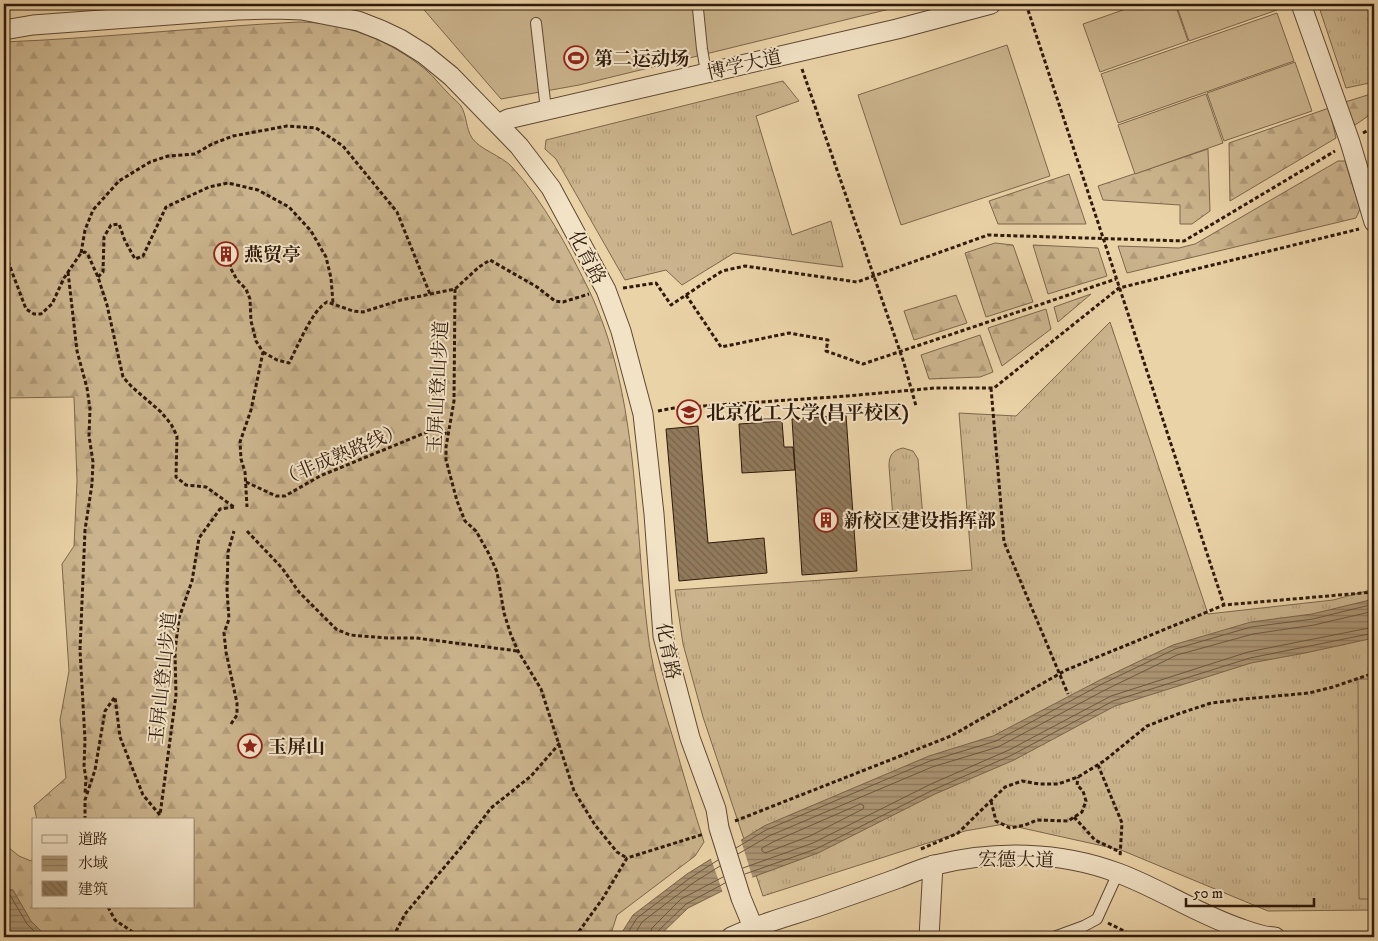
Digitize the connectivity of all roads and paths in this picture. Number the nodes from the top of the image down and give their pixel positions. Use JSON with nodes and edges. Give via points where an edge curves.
{"nodes":[{"id":1,"x":991,"y":4,"type":"edge"},
{"id":2,"x":1026,"y":4,"type":"edge"},
{"id":3,"x":1301,"y":4,"type":"edge"},
{"id":4,"x":698,"y":9,"type":"dead end"},
{"id":5,"x":536,"y":23,"type":"dead end"},
{"id":6,"x":4,"y":30,"type":"edge"},
{"id":7,"x":796,"y":52,"type":"junction"},
{"id":8,"x":706,"y":72,"type":"junction"},
{"id":9,"x":546,"y":110,"type":"junction"},
{"id":10,"x":499,"y":124,"type":"junction"},
{"id":11,"x":1374,"y":127,"type":"edge"},
{"id":12,"x":1350,"y":142,"type":"junction"},
{"id":13,"x":1370,"y":225,"type":"edge"},
{"id":14,"x":1103,"y":239,"type":"junction"},
{"id":15,"x":81,"y":253,"type":"junction"},
{"id":16,"x":4,"y":256,"type":"edge"},
{"id":17,"x":228,"y":257,"type":"dead end"},
{"id":18,"x":68,"y":272,"type":"junction"},
{"id":19,"x":874,"y":275,"type":"junction"},
{"id":20,"x":98,"y":277,"type":"junction"},
{"id":21,"x":1116,"y":279,"type":"junction"},
{"id":22,"x":622,"y":288,"type":"dead end"},
{"id":23,"x":1119,"y":288,"type":"junction"},
{"id":24,"x":455,"y":289,"type":"junction"},
{"id":25,"x":597,"y":292,"type":"dead end"},
{"id":26,"x":430,"y":294,"type":"junction"},
{"id":27,"x":686,"y":295,"type":"junction"},
{"id":28,"x":333,"y":303,"type":"junction"},
{"id":29,"x":900,"y":351,"type":"junction"},
{"id":30,"x":263,"y":352,"type":"junction"},
{"id":31,"x":991,"y":388,"type":"junction"},
{"id":32,"x":913,"y":391,"type":"junction"},
{"id":33,"x":916,"y":406,"type":"dead end"},
{"id":34,"x":643,"y":414,"type":"junction"},
{"id":35,"x":448,"y":434,"type":"junction"},
{"id":36,"x":246,"y":482,"type":"junction"},
{"id":37,"x":247,"y":507,"type":"dead end"},
{"id":38,"x":234,"y":532,"type":"dead end"},
{"id":39,"x":247,"y":532,"type":"dead end"},
{"id":40,"x":1374,"y":592,"type":"edge"},
{"id":41,"x":1224,"y":605,"type":"junction"},
{"id":42,"x":518,"y":651,"type":"junction"},
{"id":43,"x":1374,"y":673,"type":"edge"},
{"id":44,"x":1059,"y":674,"type":"junction"},
{"id":45,"x":1068,"y":694,"type":"dead end"},
{"id":46,"x":231,"y":724,"type":"dead end"},
{"id":47,"x":560,"y":743,"type":"junction"},
{"id":48,"x":1098,"y":765,"type":"junction"},
{"id":49,"x":1078,"y":777,"type":"junction"},
{"id":50,"x":85,"y":800,"type":"junction"},
{"id":51,"x":991,"y":801,"type":"junction"},
{"id":52,"x":1074,"y":817,"type":"junction"},
{"id":53,"x":85,"y":818,"type":"edge"},
{"id":54,"x":715,"y":830,"type":"junction"},
{"id":55,"x":914,"y":852,"type":"dead end"},
{"id":56,"x":1120,"y":852,"type":"junction"},
{"id":57,"x":625,"y":859,"type":"junction"},
{"id":58,"x":934,"y":866,"type":"junction"},
{"id":59,"x":1118,"y":873,"type":"junction"},
{"id":60,"x":109,"y":908,"type":"edge"},
{"id":61,"x":1097,"y":919,"type":"junction"},
{"id":62,"x":753,"y":927,"type":"junction"},
{"id":63,"x":140,"y":937,"type":"edge"},
{"id":64,"x":393,"y":937,"type":"edge"},
{"id":65,"x":576,"y":937,"type":"edge"},
{"id":66,"x":732,"y":937,"type":"edge"},
{"id":67,"x":929,"y":937,"type":"edge"},
{"id":68,"x":1054,"y":937,"type":"edge"},
{"id":69,"x":1136,"y":937,"type":"edge"},
{"id":70,"x":1275,"y":937,"type":"edge"}],
"edges":[{"from":1,"to":7,"type":"street","name":"博学大道"},
{"from":2,"to":14,"type":"path"},
{"from":3,"to":12,"type":"street"},
{"from":4,"to":8,"type":"lane"},
{"from":5,"to":9,"type":"lane"},
{"from":6,"to":10,"type":"street","name":"化育路","via":[[33,25],[238,10],[302,10],[330,15],[358,21],[400,38],[451,76]]},
{"from":7,"to":8,"type":"street","name":"博学大道"},
{"from":7,"to":19,"type":"path"},
{"from":8,"to":9,"type":"street","name":"博学大道"},
{"from":9,"to":10,"type":"street","name":"博学大道"},
{"from":10,"to":34,"type":"street","name":"化育路","via":[[551,188],[606,290],[621,331]]},
{"from":11,"to":12,"type":"path"},
{"from":12,"to":13,"type":"street"},
{"from":12,"to":14,"type":"path","via":[[1184,242]]},
{"from":13,"to":23,"type":"path"},
{"from":14,"to":19,"type":"path","via":[[988,235]]},
{"from":14,"to":21,"type":"path"},
{"from":15,"to":18,"type":"path"},
{"from":15,"to":20,"type":"path","name":"玉屏山登山步道","via":[[88,255]]},
{"from":15,"to":26,"type":"path","via":[[92,210],[119,181],[150,162],[168,156],[195,154],[233,136],[287,126],[316,128],[343,146],[397,212]]},
{"from":16,"to":18,"type":"path","via":[[26,309],[34,314],[40,314],[52,304]]},
{"from":17,"to":30,"type":"path","via":[[230,267],[248,294],[252,327]]},
{"from":18,"to":50,"type":"path","via":[[77,351],[90,409],[92,462],[85,530],[80,650]]},
{"from":19,"to":27,"type":"path","via":[[857,282],[745,266],[722,271]]},
{"from":19,"to":29,"type":"path"},
{"from":20,"to":28,"type":"path","via":[[103,272],[104,237],[111,225],[119,224],[135,259],[143,256],[166,207],[209,187],[228,183],[258,190],[289,207],[311,231],[326,257]]},
{"from":20,"to":50,"type":"path","name":"玉屏山登山步道","via":[[123,377],[161,412],[177,436],[176,477],[186,485],[206,487],[234,507],[220,509],[199,538],[192,581],[179,618],[175,652],[176,695],[160,815],[142,795],[120,737],[115,697],[105,711],[95,770]]},
{"from":21,"to":23,"type":"path"},
{"from":21,"to":29,"type":"path"},
{"from":22,"to":27,"type":"path","via":[[656,283],[671,305]]},
{"from":23,"to":31,"type":"path"},
{"from":23,"to":41,"type":"path"},
{"from":24,"to":25,"type":"path","via":[[490,260],[537,286],[556,301]]},
{"from":24,"to":26,"type":"path","name":"玉屏山登山步道"},
{"from":24,"to":35,"type":"path","name":"玉屏山登山步道","via":[[454,402]]},
{"from":26,"to":28,"type":"path","name":"玉屏山登山步道","via":[[362,312]]},
{"from":27,"to":29,"type":"path","via":[[721,347],[789,333],[828,340],[826,350],[863,364]]},
{"from":28,"to":30,"type":"path","via":[[327,302],[318,309],[289,363]]},
{"from":29,"to":32,"type":"path"},
{"from":30,"to":36,"type":"path","via":[[251,410],[240,442]]},
{"from":31,"to":32,"type":"path"},
{"from":31,"to":44,"type":"path","via":[[1004,542]]},
{"from":32,"to":33,"type":"path"},
{"from":32,"to":34,"type":"path","via":[[674,408]]},
{"from":34,"to":54,"type":"street","name":"化育路","via":[[663,636],[690,738],[716,809]]},
{"from":35,"to":36,"type":"path","name":"（非成熟路线）","via":[[432,430],[320,476],[285,496],[276,496]]},
{"from":35,"to":42,"type":"path","name":"玉屏山登山步道","via":[[446,460],[457,501],[465,521],[476,531],[497,572],[504,613]]},
{"from":36,"to":37,"type":"path"},
{"from":38,"to":46,"type":"path","via":[[228,552],[229,619],[224,633],[237,703],[237,715]]},
{"from":39,"to":42,"type":"path","via":[[336,629],[350,635],[416,638]]},
{"from":40,"to":41,"type":"path"},
{"from":41,"to":44,"type":"path"},
{"from":42,"to":47,"type":"path","name":"玉屏山登山步道","via":[[541,689]]},
{"from":43,"to":48,"type":"path","via":[[1309,693],[1211,704],[1178,714],[1148,726]]},
{"from":44,"to":45,"type":"path"},
{"from":44,"to":54,"type":"path","via":[[951,736]]},
{"from":47,"to":57,"type":"path","name":"玉屏山登山步道","via":[[574,791],[595,825]]},
{"from":47,"to":64,"type":"path","via":[[531,776],[491,808],[405,914]]},
{"from":48,"to":49,"type":"path"},
{"from":48,"to":56,"type":"path","via":[[1122,823]]},
{"from":49,"to":51,"type":"path","via":[[1058,784],[1022,781],[1005,787]]},
{"from":49,"to":52,"type":"path","via":[[1077,785],[1086,802],[1082,812]]},
{"from":50,"to":53,"type":"path","name":"玉屏山登山步道"},
{"from":51,"to":52,"type":"path","via":[[996,821],[1010,828],[1037,820],[1068,821]]},
{"from":51,"to":55,"type":"path","via":[[958,833]]},
{"from":52,"to":56,"type":"path","via":[[1095,840]]},
{"from":54,"to":57,"type":"path"},
{"from":54,"to":62,"type":"street","name":"化育路"},
{"from":56,"to":59,"type":"path"},
{"from":57,"to":65,"type":"path"},
{"from":58,"to":59,"type":"street","name":"宏德大道","via":[[973,857],[1017,855],[1075,861]]},
{"from":58,"to":62,"type":"street","name":"宏德大道"},
{"from":58,"to":67,"type":"street"},
{"from":59,"to":61,"type":"lane"},
{"from":59,"to":70,"type":"street","name":"宏德大道","via":[[1215,919],[1266,937]]},
{"from":60,"to":63,"type":"path","via":[[115,920]]},
{"from":61,"to":68,"type":"lane"},
{"from":61,"to":69,"type":"path"},
{"from":62,"to":66,"type":"street","name":"宏德大道"}]}
